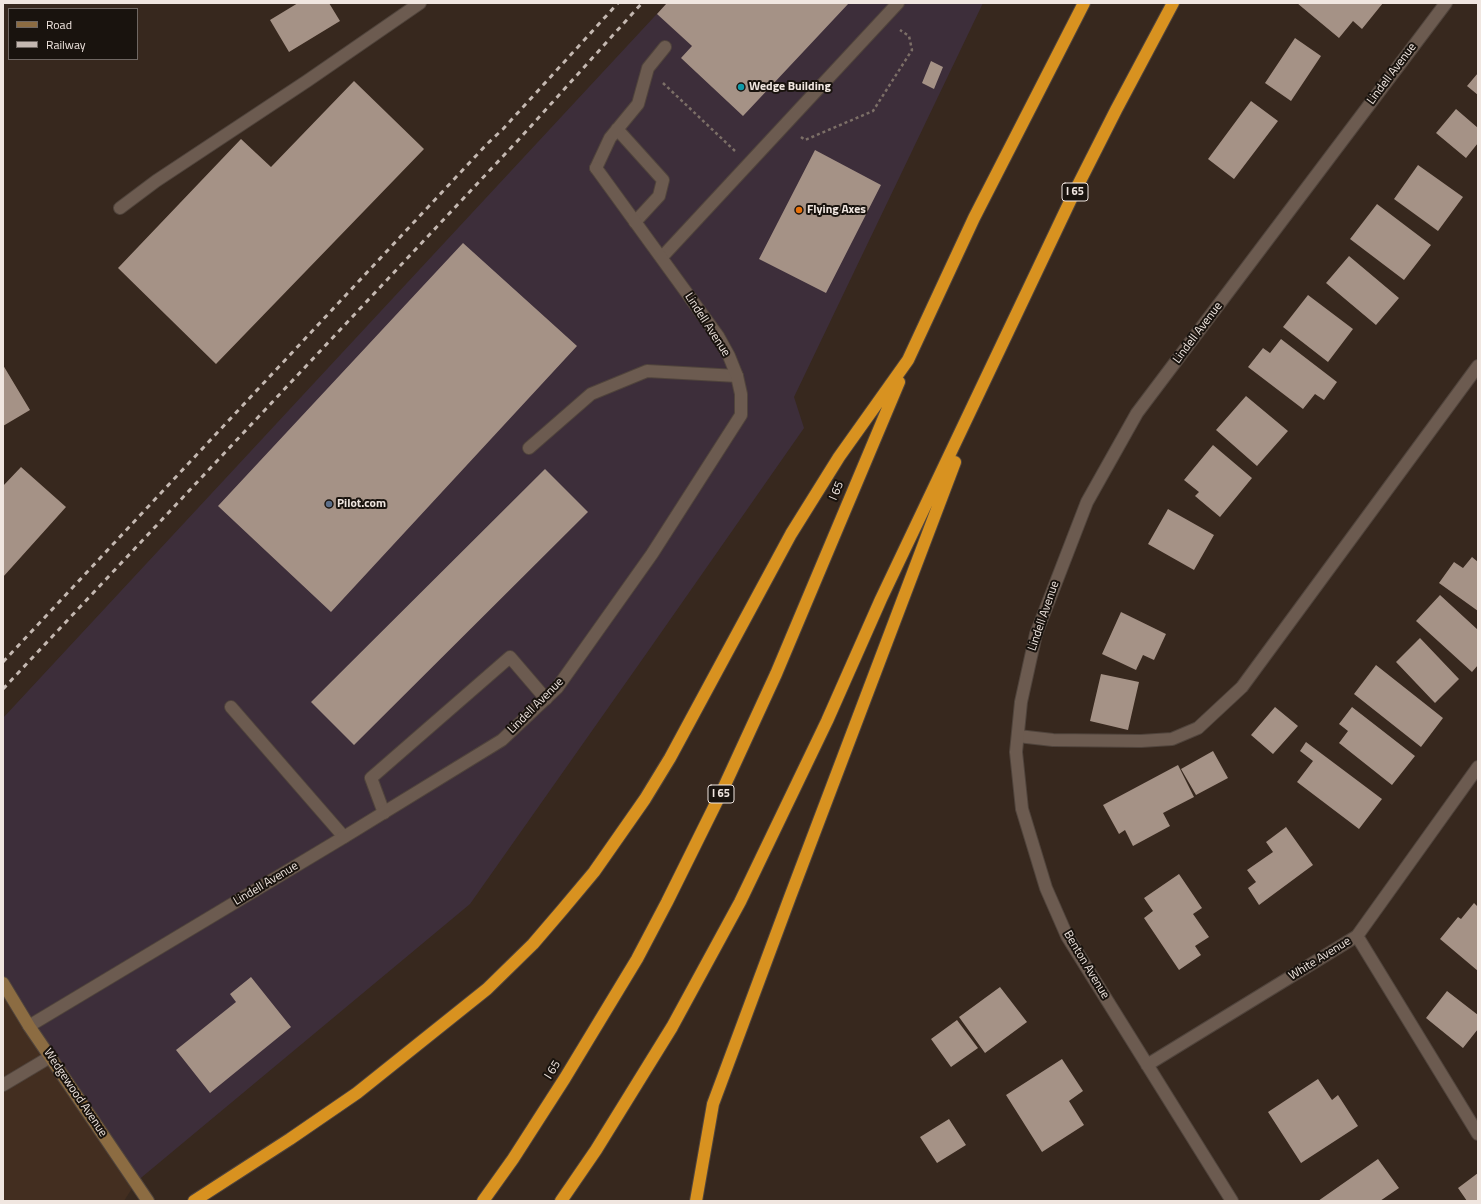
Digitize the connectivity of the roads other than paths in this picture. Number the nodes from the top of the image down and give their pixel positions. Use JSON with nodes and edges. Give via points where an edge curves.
{"nodes":[{"id":1,"x":420,"y":3,"type":"edge"},
{"id":2,"x":898,"y":3,"type":"edge"},
{"id":3,"x":1084,"y":3,"type":"edge"},
{"id":4,"x":1173,"y":3,"type":"edge"},
{"id":5,"x":1446,"y":3,"type":"edge"},
{"id":6,"x":665,"y":47,"type":"dead end"},
{"id":7,"x":617,"y":129,"type":"junction"},
{"id":8,"x":120,"y":208,"type":"dead end"},
{"id":9,"x":635,"y":222,"type":"junction"},
{"id":10,"x":662,"y":257,"type":"junction"},
{"id":11,"x":908,"y":360,"type":"junction"},
{"id":12,"x":1478,"y":366,"type":"edge"},
{"id":13,"x":737,"y":376,"type":"junction"},
{"id":14,"x":984,"y":384,"type":"junction"},
{"id":15,"x":529,"y":448,"type":"dead end"},
{"id":16,"x":546,"y":699,"type":"junction"},
{"id":17,"x":1021,"y":702,"type":"joint"},
{"id":18,"x":231,"y":707,"type":"dead end"},
{"id":19,"x":1018,"y":736,"type":"junction"},
{"id":20,"x":1478,"y":767,"type":"edge"},
{"id":21,"x":384,"y":813,"type":"junction"},
{"id":22,"x":344,"y":837,"type":"junction"},
{"id":23,"x":1357,"y":936,"type":"junction"},
{"id":24,"x":3,"y":983,"type":"edge"},
{"id":25,"x":29,"y":1026,"type":"junction"},
{"id":26,"x":50,"y":1057,"type":"junction"},
{"id":27,"x":1147,"y":1065,"type":"junction"},
{"id":28,"x":3,"y":1085,"type":"edge"},
{"id":29,"x":1478,"y":1134,"type":"edge"},
{"id":30,"x":148,"y":1201,"type":"edge"},
{"id":31,"x":194,"y":1201,"type":"edge"},
{"id":32,"x":483,"y":1201,"type":"edge"},
{"id":33,"x":562,"y":1201,"type":"edge"},
{"id":34,"x":696,"y":1201,"type":"edge"},
{"id":35,"x":1232,"y":1201,"type":"edge"}],
"edges":[{"from":1,"to":8,"type":"street"},
{"from":2,"to":10,"type":"street"},
{"from":3,"to":11,"type":"highway","number":"I 65","via":[[974,218]]},
{"from":4,"to":14,"type":"highway","number":"I 65","via":[[1076,190]]},
{"from":5,"to":17,"type":"street","name":"Lindell Avenue","via":[[1137,413],[1087,502],[1036,634]]},
{"from":6,"to":7,"type":"street","via":[[648,68],[638,104]]},
{"from":7,"to":9,"type":"street","name":"Lindell Avenue","via":[[596,168]]},
{"from":7,"to":9,"type":"street","via":[[663,180],[659,196]]},
{"from":9,"to":10,"type":"street","name":"Lindell Avenue"},
{"from":10,"to":13,"type":"street","name":"Lindell Avenue","via":[[718,336]]},
{"from":11,"to":31,"type":"highway","via":[[839,457],[791,534],[645,799],[594,872],[563,910],[487,989],[358,1093]]},
{"from":11,"to":32,"type":"highway","name":"I 65","number":"I 65","via":[[776,674],[667,902],[637,959],[565,1078]]},
{"from":12,"to":19,"type":"street","via":[[1242,687],[1198,728],[1172,739],[1141,741],[1053,740]]},
{"from":13,"to":15,"type":"street","via":[[646,371],[591,394]]},
{"from":13,"to":16,"type":"street","name":"Lindell Avenue","via":[[741,394],[740,415],[652,554],[557,688]]},
{"from":14,"to":33,"type":"highway","number":"I 65","via":[[881,599],[827,722],[740,902],[672,1028]]},
{"from":14,"to":34,"type":"highway","via":[[713,1104]]},
{"from":16,"to":21,"type":"street","name":"Lindell Avenue","via":[[502,740]]},
{"from":16,"to":21,"type":"street","via":[[510,657],[371,778]]},
{"from":17,"to":19,"type":"street","name":"Benton Avenue"},
{"from":18,"to":22,"type":"street"},
{"from":19,"to":27,"type":"street","name":"Benton Avenue","via":[[1016,752],[1022,809],[1046,888],[1067,936]]},
{"from":20,"to":23,"type":"street","name":"White Avenue"},
{"from":21,"to":22,"type":"street","name":"Lindell Avenue"},
{"from":22,"to":25,"type":"street","name":"Lindell Avenue"},
{"from":23,"to":27,"type":"street","name":"White Avenue"},
{"from":23,"to":29,"type":"street"},
{"from":24,"to":25,"type":"main road","name":"Wedgewood Avenue"},
{"from":25,"to":26,"type":"main road","name":"Wedgewood Avenue"},
{"from":26,"to":28,"type":"street"},
{"from":26,"to":30,"type":"main road","name":"Wedgewood Avenue"},
{"from":27,"to":35,"type":"street","name":"Benton Avenue"}]}
